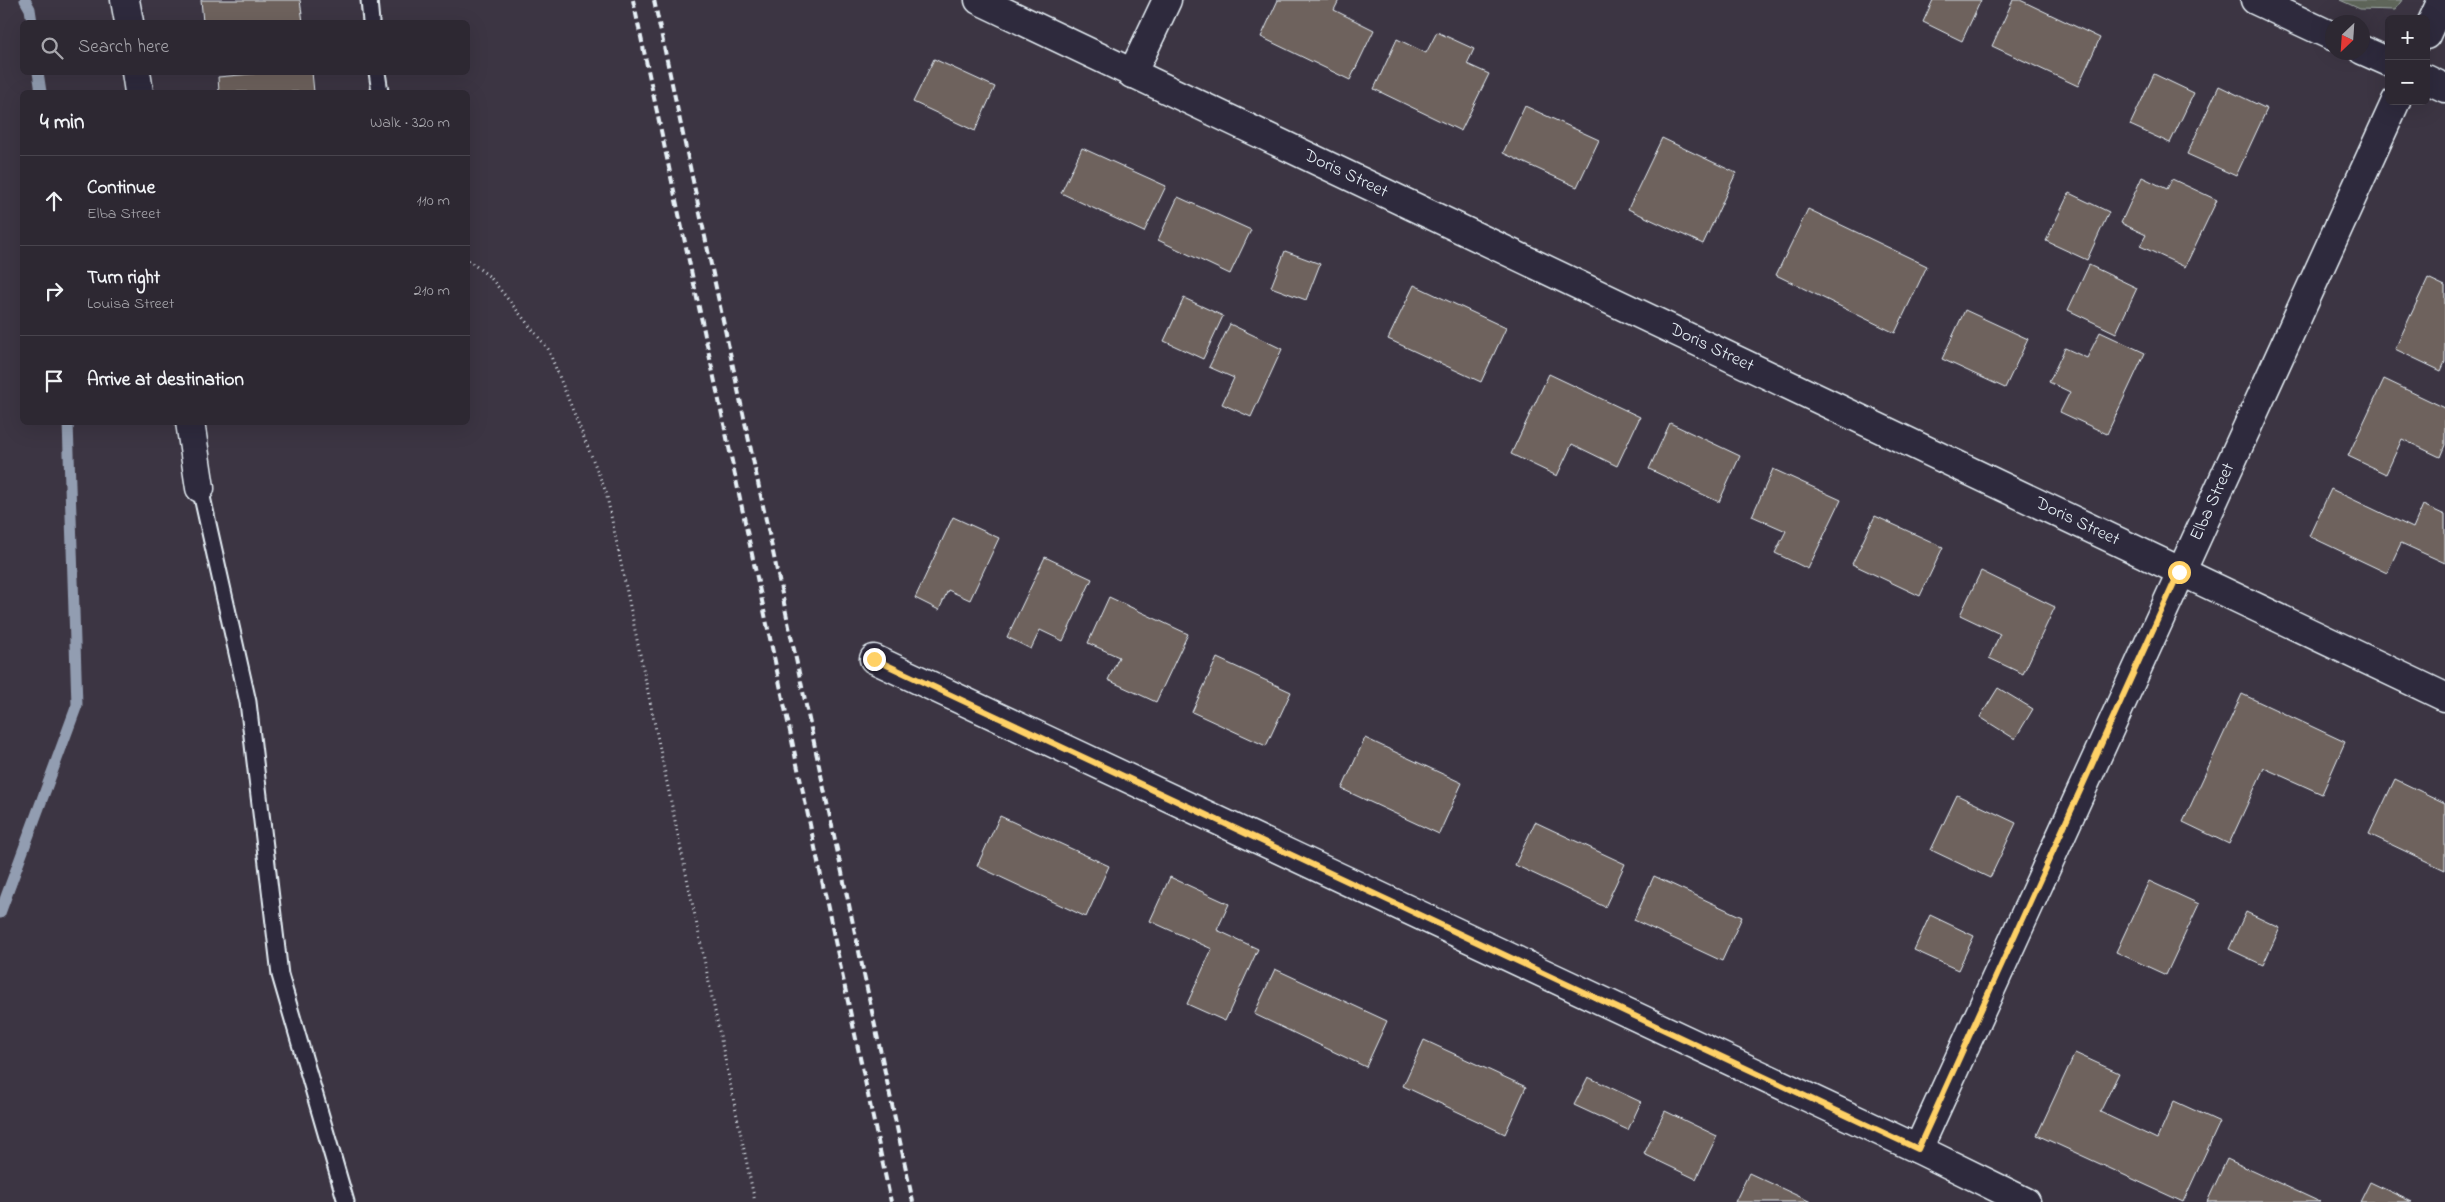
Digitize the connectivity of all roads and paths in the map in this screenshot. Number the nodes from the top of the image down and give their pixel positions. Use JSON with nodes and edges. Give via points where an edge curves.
{"nodes":[{"id":1,"x":125,"y":0,"type":"edge"},
{"id":2,"x":369,"y":0,"type":"edge"},
{"id":3,"x":979,"y":0,"type":"edge"},
{"id":4,"x":1167,"y":0,"type":"edge"},
{"id":5,"x":2255,"y":0,"type":"edge"},
{"id":6,"x":2442,"y":0,"type":"edge"},
{"id":7,"x":129,"y":20,"type":"edge"},
{"id":8,"x":371,"y":20,"type":"edge"},
{"id":9,"x":2430,"y":26,"type":"edge"},
{"id":10,"x":2325,"y":33,"type":"edge"},
{"id":11,"x":2370,"y":54,"type":"edge"},
{"id":12,"x":2385,"y":60,"type":"edge"},
{"id":13,"x":1132,"y":74,"type":"junction"},
{"id":14,"x":136,"y":75,"type":"edge"},
{"id":15,"x":377,"y":75,"type":"edge"},
{"id":16,"x":2430,"y":81,"type":"edge"},
{"id":17,"x":2445,"y":88,"type":"edge"},
{"id":18,"x":139,"y":90,"type":"edge"},
{"id":19,"x":380,"y":90,"type":"edge"},
{"id":20,"x":2394,"y":105,"type":"edge"},
{"id":21,"x":470,"y":262,"type":"edge"},
{"id":22,"x":190,"y":425,"type":"edge"},
{"id":23,"x":200,"y":488,"type":"joint"},
{"id":24,"x":2179,"y":572,"type":"junction"},
{"id":25,"x":874,"y":659,"type":"dead end"},
{"id":26,"x":2445,"y":697,"type":"edge"},
{"id":27,"x":1918,"y":1149,"type":"junction"},
{"id":28,"x":346,"y":1202,"type":"edge"},
{"id":29,"x":755,"y":1202,"type":"edge"},
{"id":30,"x":2026,"y":1202,"type":"edge"}],
"edges":[{"from":1,"to":7,"type":"street"},
{"from":2,"to":8,"type":"lane"},
{"from":3,"to":13,"type":"street","name":"Doris Street"},
{"from":4,"to":13,"type":"street"},
{"from":5,"to":10,"type":"street"},
{"from":6,"to":9,"type":"street"},
{"from":11,"to":12,"type":"street"},
{"from":13,"to":24,"type":"street","name":"Doris Street"},
{"from":14,"to":18,"type":"street"},
{"from":15,"to":19,"type":"lane"},
{"from":16,"to":17,"type":"street"},
{"from":20,"to":24,"type":"street","name":"Elba Street"},
{"from":21,"to":29,"type":"path","via":[[490,277],[548,349],[606,492]]},
{"from":22,"to":23,"type":"street"},
{"from":23,"to":28,"type":"lane","via":[[248,702],[280,975]]},
{"from":24,"to":26,"type":"street","name":"Doris Street"},
{"from":24,"to":27,"type":"street","name":"Elba Street"},
{"from":25,"to":27,"type":"street"},
{"from":27,"to":30,"type":"street"}]}
